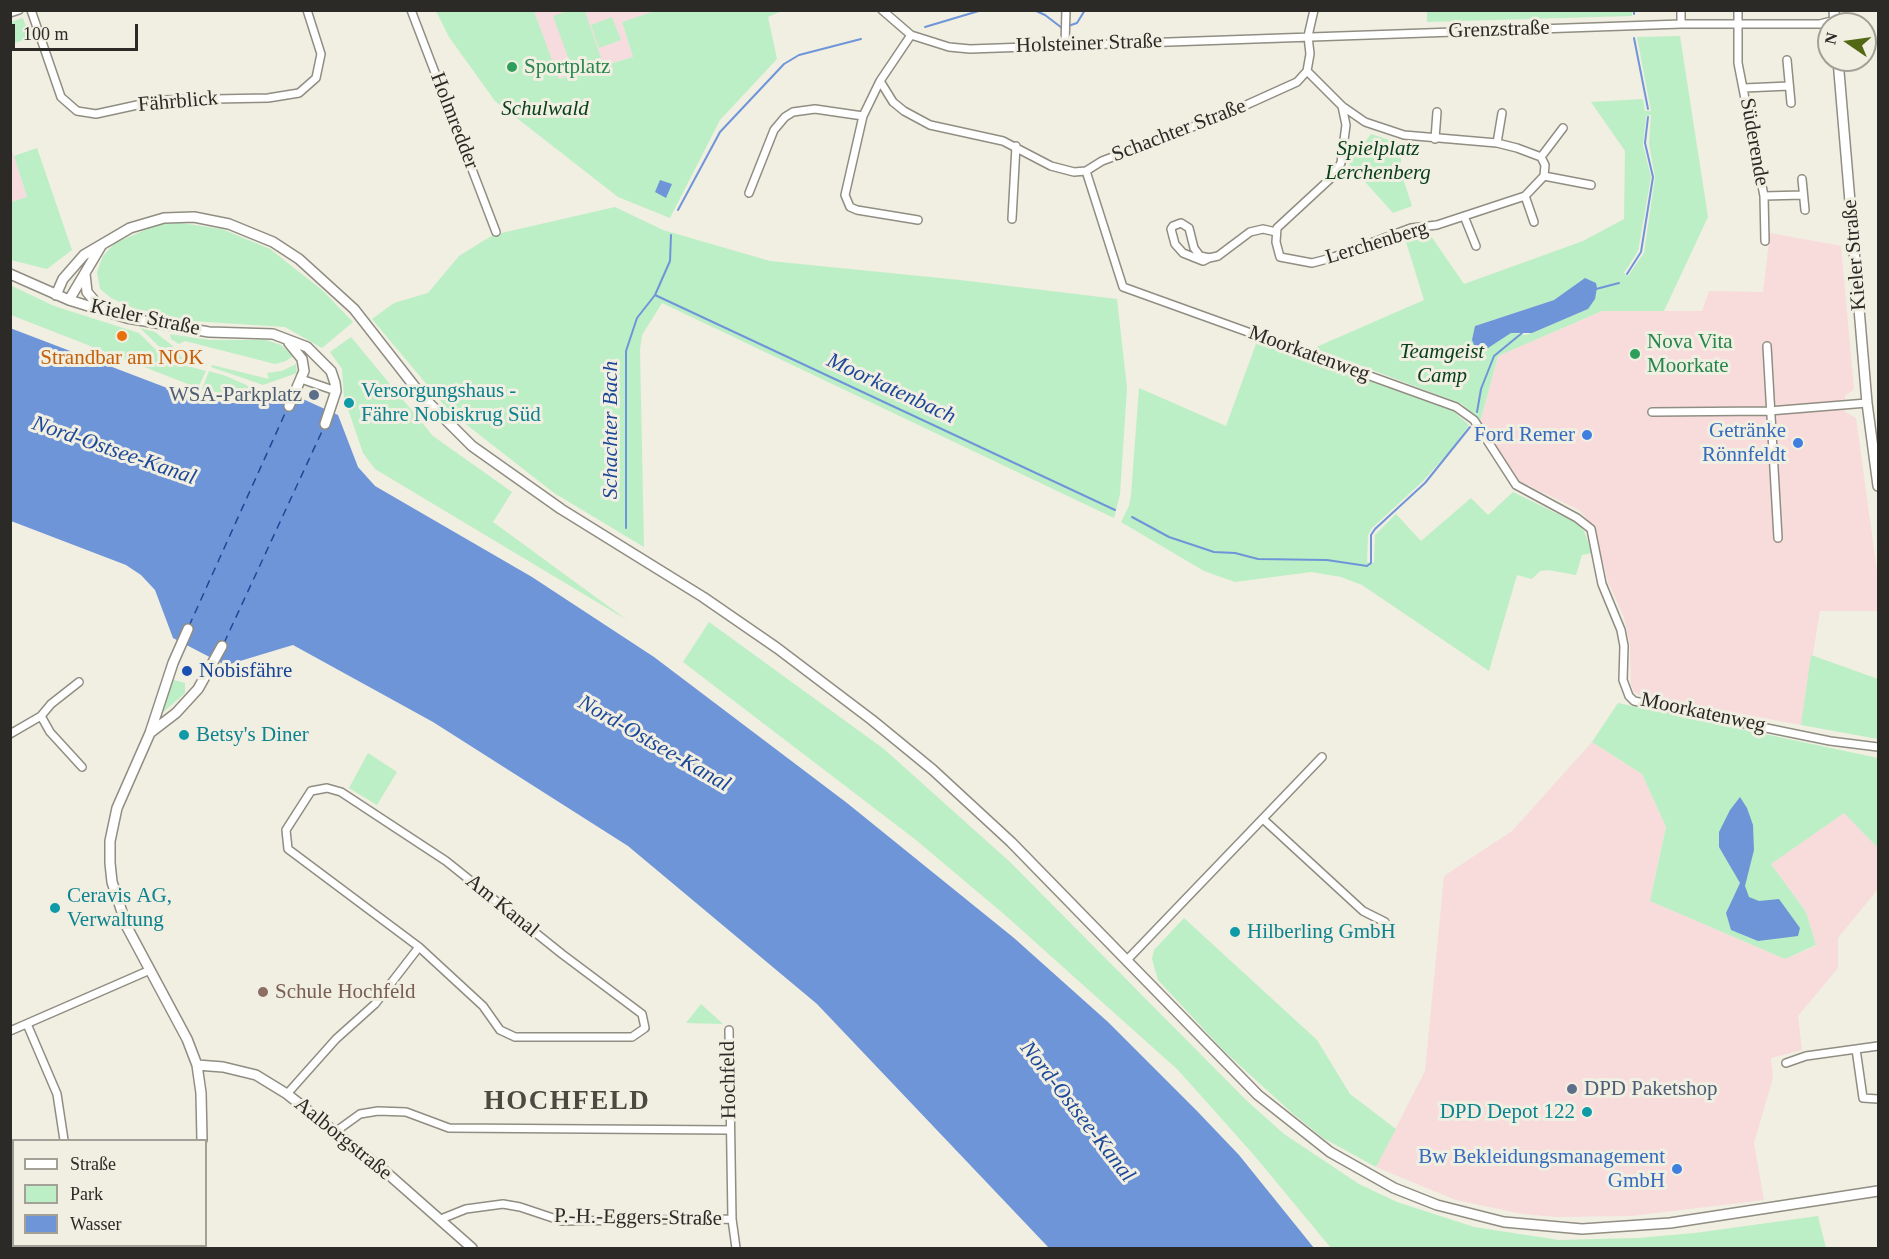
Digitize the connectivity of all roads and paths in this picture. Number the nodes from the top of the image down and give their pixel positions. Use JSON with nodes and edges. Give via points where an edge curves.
{"nodes":[{"id":1,"x":19,"y":10,"type":"edge"},
{"id":2,"x":31,"y":10,"type":"edge"},
{"id":3,"x":307,"y":10,"type":"edge"},
{"id":4,"x":411,"y":10,"type":"edge"},
{"id":5,"x":882,"y":10,"type":"edge"},
{"id":6,"x":1066,"y":10,"type":"edge"},
{"id":7,"x":1314,"y":10,"type":"edge"},
{"id":8,"x":1681,"y":10,"type":"edge"},
{"id":9,"x":1738,"y":10,"type":"edge"},
{"id":10,"x":10,"y":14,"type":"edge"},
{"id":11,"x":1737,"y":23,"type":"junction"},
{"id":12,"x":1681,"y":24,"type":"junction"},
{"id":13,"x":1817,"y":24,"type":"edge"},
{"id":14,"x":910,"y":34,"type":"junction"},
{"id":15,"x":1308,"y":36,"type":"junction"},
{"id":16,"x":1065,"y":45,"type":"junction"},
{"id":17,"x":1787,"y":60,"type":"dead end"},
{"id":18,"x":1307,"y":71,"type":"junction"},
{"id":19,"x":1839,"y":72,"type":"edge"},
{"id":20,"x":880,"y":81,"type":"junction"},
{"id":21,"x":1789,"y":86,"type":"junction"},
{"id":22,"x":1744,"y":87,"type":"junction"},
{"id":23,"x":1791,"y":103,"type":"dead end"},
{"id":24,"x":1342,"y":106,"type":"junction"},
{"id":25,"x":1437,"y":112,"type":"dead end"},
{"id":26,"x":1502,"y":113,"type":"dead end"},
{"id":27,"x":863,"y":116,"type":"junction"},
{"id":28,"x":1563,"y":128,"type":"dead end"},
{"id":29,"x":1435,"y":139,"type":"junction"},
{"id":30,"x":1497,"y":143,"type":"junction"},
{"id":31,"x":1016,"y":146,"type":"junction"},
{"id":32,"x":1541,"y":157,"type":"junction"},
{"id":33,"x":1086,"y":171,"type":"junction"},
{"id":34,"x":1544,"y":177,"type":"junction"},
{"id":35,"x":1802,"y":179,"type":"dead end"},
{"id":36,"x":1591,"y":185,"type":"dead end"},
{"id":37,"x":749,"y":192,"type":"dead end"},
{"id":38,"x":1803,"y":195,"type":"junction"},
{"id":39,"x":1525,"y":196,"type":"junction"},
{"id":40,"x":1764,"y":196,"type":"junction"},
{"id":41,"x":1805,"y":210,"type":"dead end"},
{"id":42,"x":1464,"y":216,"type":"junction"},
{"id":43,"x":918,"y":219,"type":"dead end"},
{"id":44,"x":1012,"y":219,"type":"dead end"},
{"id":45,"x":1534,"y":222,"type":"dead end"},
{"id":46,"x":1276,"y":231,"type":"junction"},
{"id":47,"x":496,"y":232,"type":"dead end"},
{"id":48,"x":1765,"y":241,"type":"dead end"},
{"id":49,"x":104,"y":242,"type":"junction"},
{"id":50,"x":1476,"y":246,"type":"dead end"},
{"id":51,"x":1209,"y":258,"type":"junction"},
{"id":52,"x":85,"y":270,"type":"junction"},
{"id":53,"x":10,"y":274,"type":"edge"},
{"id":54,"x":56,"y":295,"type":"junction"},
{"id":55,"x":69,"y":300,"type":"junction"},
{"id":56,"x":105,"y":312,"type":"junction"},
{"id":57,"x":285,"y":339,"type":"junction"},
{"id":58,"x":1767,"y":346,"type":"dead end"},
{"id":59,"x":301,"y":379,"type":"junction"},
{"id":60,"x":336,"y":392,"type":"junction"},
{"id":61,"x":1867,"y":403,"type":"junction"},
{"id":62,"x":289,"y":406,"type":"dead end"},
{"id":63,"x":1769,"y":411,"type":"junction"},
{"id":64,"x":1652,"y":412,"type":"dead end"},
{"id":65,"x":325,"y":424,"type":"dead end"},
{"id":66,"x":1878,"y":486,"type":"edge"},
{"id":67,"x":1778,"y":538,"type":"dead end"},
{"id":68,"x":188,"y":629,"type":"dead end"},
{"id":69,"x":222,"y":646,"type":"dead end"},
{"id":70,"x":79,"y":682,"type":"dead end"},
{"id":71,"x":41,"y":716,"type":"junction"},
{"id":72,"x":150,"y":733,"type":"junction"},
{"id":73,"x":10,"y":734,"type":"edge"},
{"id":74,"x":1878,"y":747,"type":"edge"},
{"id":75,"x":1322,"y":758,"type":"dead end"},
{"id":76,"x":82,"y":767,"type":"dead end"},
{"id":77,"x":1263,"y":819,"type":"junction"},
{"id":78,"x":1385,"y":922,"type":"dead end"},
{"id":79,"x":419,"y":947,"type":"junction"},
{"id":80,"x":1127,"y":960,"type":"junction"},
{"id":81,"x":150,"y":970,"type":"junction"},
{"id":82,"x":27,"y":1024,"type":"junction"},
{"id":83,"x":729,"y":1030,"type":"dead end"},
{"id":84,"x":10,"y":1031,"type":"edge"},
{"id":85,"x":1878,"y":1046,"type":"edge"},
{"id":86,"x":1856,"y":1049,"type":"junction"},
{"id":87,"x":1786,"y":1063,"type":"dead end"},
{"id":88,"x":197,"y":1065,"type":"junction"},
{"id":89,"x":287,"y":1094,"type":"junction"},
{"id":90,"x":1878,"y":1099,"type":"edge"},
{"id":91,"x":730,"y":1130,"type":"junction"},
{"id":92,"x":335,"y":1132,"type":"junction"},
{"id":93,"x":64,"y":1139,"type":"edge"},
{"id":94,"x":202,"y":1139,"type":"edge"},
{"id":95,"x":1878,"y":1191,"type":"edge"},
{"id":96,"x":441,"y":1219,"type":"junction"},
{"id":97,"x":732,"y":1220,"type":"junction"},
{"id":98,"x":472,"y":1248,"type":"edge"},
{"id":99,"x":736,"y":1248,"type":"edge"}],
"edges":[{"from":1,"to":10,"type":"street"},
{"from":2,"to":3,"type":"street","name":"Fährblick","via":[[61,97],[77,111],[96,114],[160,100],[268,98],[299,93],[316,78],[321,54]]},
{"from":4,"to":47,"type":"street","name":"Holmredder"},
{"from":5,"to":14,"type":"street","name":"Holsteiner Straße"},
{"from":6,"to":16,"type":"street"},
{"from":7,"to":15,"type":"street"},
{"from":8,"to":12,"type":"street"},
{"from":9,"to":11,"type":"street","name":"Süderende"},
{"from":11,"to":12,"type":"street","name":"Grenzstraße"},
{"from":11,"to":13,"type":"street","name":"Grenzstraße"},
{"from":11,"to":22,"type":"street","name":"Süderende","via":[[1738,63]]},
{"from":12,"to":15,"type":"street","name":"Grenzstraße"},
{"from":14,"to":16,"type":"street","name":"Holsteiner Straße","via":[[949,47],[970,49]]},
{"from":14,"to":20,"type":"street"},
{"from":15,"to":16,"type":"street","name":"Holsteiner Straße"},
{"from":15,"to":18,"type":"street"},
{"from":17,"to":21,"type":"street","name":"Süderende"},
{"from":18,"to":24,"type":"street"},
{"from":18,"to":33,"type":"street","name":"Schachter Straße","via":[[1297,82],[1224,116],[1102,161]]},
{"from":19,"to":61,"type":"main road","name":"Kieler Straße"},
{"from":20,"to":27,"type":"street"},
{"from":20,"to":31,"type":"street","name":"Schachter Straße","via":[[893,102],[916,119]]},
{"from":21,"to":22,"type":"street","name":"Süderende"},
{"from":21,"to":23,"type":"street","name":"Süderende"},
{"from":22,"to":40,"type":"street","name":"Süderende"},
{"from":24,"to":29,"type":"street","via":[[1365,122],[1404,135]]},
{"from":24,"to":46,"type":"street","via":[[1346,125],[1341,164]]},
{"from":25,"to":29,"type":"street"},
{"from":26,"to":30,"type":"street"},
{"from":27,"to":37,"type":"street","via":[[815,109],[785,117],[774,130]]},
{"from":27,"to":43,"type":"street","via":[[846,188],[847,201],[857,210]]},
{"from":28,"to":32,"type":"street"},
{"from":29,"to":30,"type":"street"},
{"from":30,"to":32,"type":"street"},
{"from":31,"to":33,"type":"street","name":"Schachter Straße","via":[[1062,170]]},
{"from":31,"to":44,"type":"street"},
{"from":32,"to":34,"type":"street"},
{"from":33,"to":74,"type":"street","name":"Moorkatenweg","via":[[1124,287],[1445,401],[1474,420],[1516,485],[1591,529],[1602,584],[1621,630],[1625,688],[1634,701]]},
{"from":34,"to":36,"type":"street"},
{"from":34,"to":39,"type":"street","name":"Lerchenberg"},
{"from":35,"to":38,"type":"street","name":"Süderende"},
{"from":38,"to":40,"type":"street","name":"Süderende"},
{"from":38,"to":41,"type":"street","name":"Süderende"},
{"from":39,"to":42,"type":"street","name":"Lerchenberg"},
{"from":39,"to":45,"type":"street"},
{"from":40,"to":48,"type":"street","name":"Süderende"},
{"from":42,"to":46,"type":"street","name":"Lerchenberg","via":[[1411,228],[1312,263],[1280,257]]},
{"from":42,"to":50,"type":"street"},
{"from":46,"to":51,"type":"street","via":[[1250,232],[1218,256]]},
{"from":49,"to":52,"type":"main road"},
{"from":49,"to":54,"type":"main road","via":[[84,255],[63,279]]},
{"from":49,"to":80,"type":"main road","via":[[148,222],[194,218],[250,231],[299,259],[354,309],[422,396],[472,446],[554,504],[703,597],[872,720],[968,801]]},
{"from":51,"to":51,"type":"street","via":[[1194,249],[1190,228],[1181,223],[1173,226],[1175,244],[1183,253],[1203,261]]},
{"from":52,"to":55,"type":"main road"},
{"from":52,"to":56,"type":"main road","via":[[87,292]]},
{"from":53,"to":54,"type":"main road","name":"Kieler Straße"},
{"from":54,"to":55,"type":"main road","name":"Kieler Straße"},
{"from":55,"to":56,"type":"main road","name":"Kieler Straße"},
{"from":56,"to":57,"type":"main road","name":"Kieler Straße","via":[[173,327],[260,332]]},
{"from":57,"to":59,"type":"main road","via":[[302,359]]},
{"from":57,"to":60,"type":"main road","name":"Kieler Straße","via":[[307,347],[321,358],[331,371]]},
{"from":58,"to":63,"type":"street"},
{"from":59,"to":60,"type":"street"},
{"from":59,"to":62,"type":"main road"},
{"from":60,"to":65,"type":"main road"},
{"from":61,"to":63,"type":"street"},
{"from":61,"to":66,"type":"main road","name":"Kieler Straße"},
{"from":63,"to":64,"type":"street"},
{"from":63,"to":67,"type":"street"},
{"from":68,"to":72,"type":"main road"},
{"from":69,"to":72,"type":"main road","via":[[198,689]]},
{"from":70,"to":71,"type":"street"},
{"from":71,"to":73,"type":"street"},
{"from":71,"to":76,"type":"street","via":[[50,732]]},
{"from":72,"to":81,"type":"main road","via":[[117,807],[110,863],[119,906]]},
{"from":75,"to":77,"type":"street"},
{"from":77,"to":78,"type":"street","via":[[1363,911]]},
{"from":77,"to":80,"type":"street"},
{"from":79,"to":79,"type":"street","name":"Am Kanal","via":[[288,849],[286,830],[311,791],[327,788],[341,792],[446,861],[642,1014],[645,1028],[632,1037],[515,1037],[500,1030],[483,1006]]},
{"from":79,"to":89,"type":"street","via":[[378,1000],[336,1039]]},
{"from":80,"to":95,"type":"main road","via":[[1258,1095],[1293,1125],[1363,1172],[1437,1205],[1504,1222],[1592,1228],[1670,1223]]},
{"from":81,"to":82,"type":"street"},
{"from":81,"to":88,"type":"main road"},
{"from":82,"to":84,"type":"street"},
{"from":82,"to":93,"type":"street","via":[[57,1094]]},
{"from":83,"to":91,"type":"street","name":"Hochfeld"},
{"from":85,"to":86,"type":"street"},
{"from":86,"to":87,"type":"street"},
{"from":86,"to":90,"type":"street","via":[[1863,1098]]},
{"from":88,"to":89,"type":"main road","name":"Aalborgstraße","via":[[223,1066],[256,1075]]},
{"from":88,"to":94,"type":"main road"},
{"from":89,"to":92,"type":"main road","name":"Aalborgstraße"},
{"from":91,"to":92,"type":"street","name":"Hochfeld","via":[[449,1128],[406,1112],[378,1111],[360,1114]]},
{"from":91,"to":97,"type":"street","name":"Hochfeld"},
{"from":92,"to":96,"type":"main road","name":"Aalborgstraße"},
{"from":96,"to":97,"type":"street","name":"P.-H.-Eggers-Straße","via":[[466,1209],[503,1204],[562,1221]]},
{"from":96,"to":98,"type":"main road","name":"Aalborgstraße"},
{"from":97,"to":99,"type":"street","name":"Hochfeld"}]}
